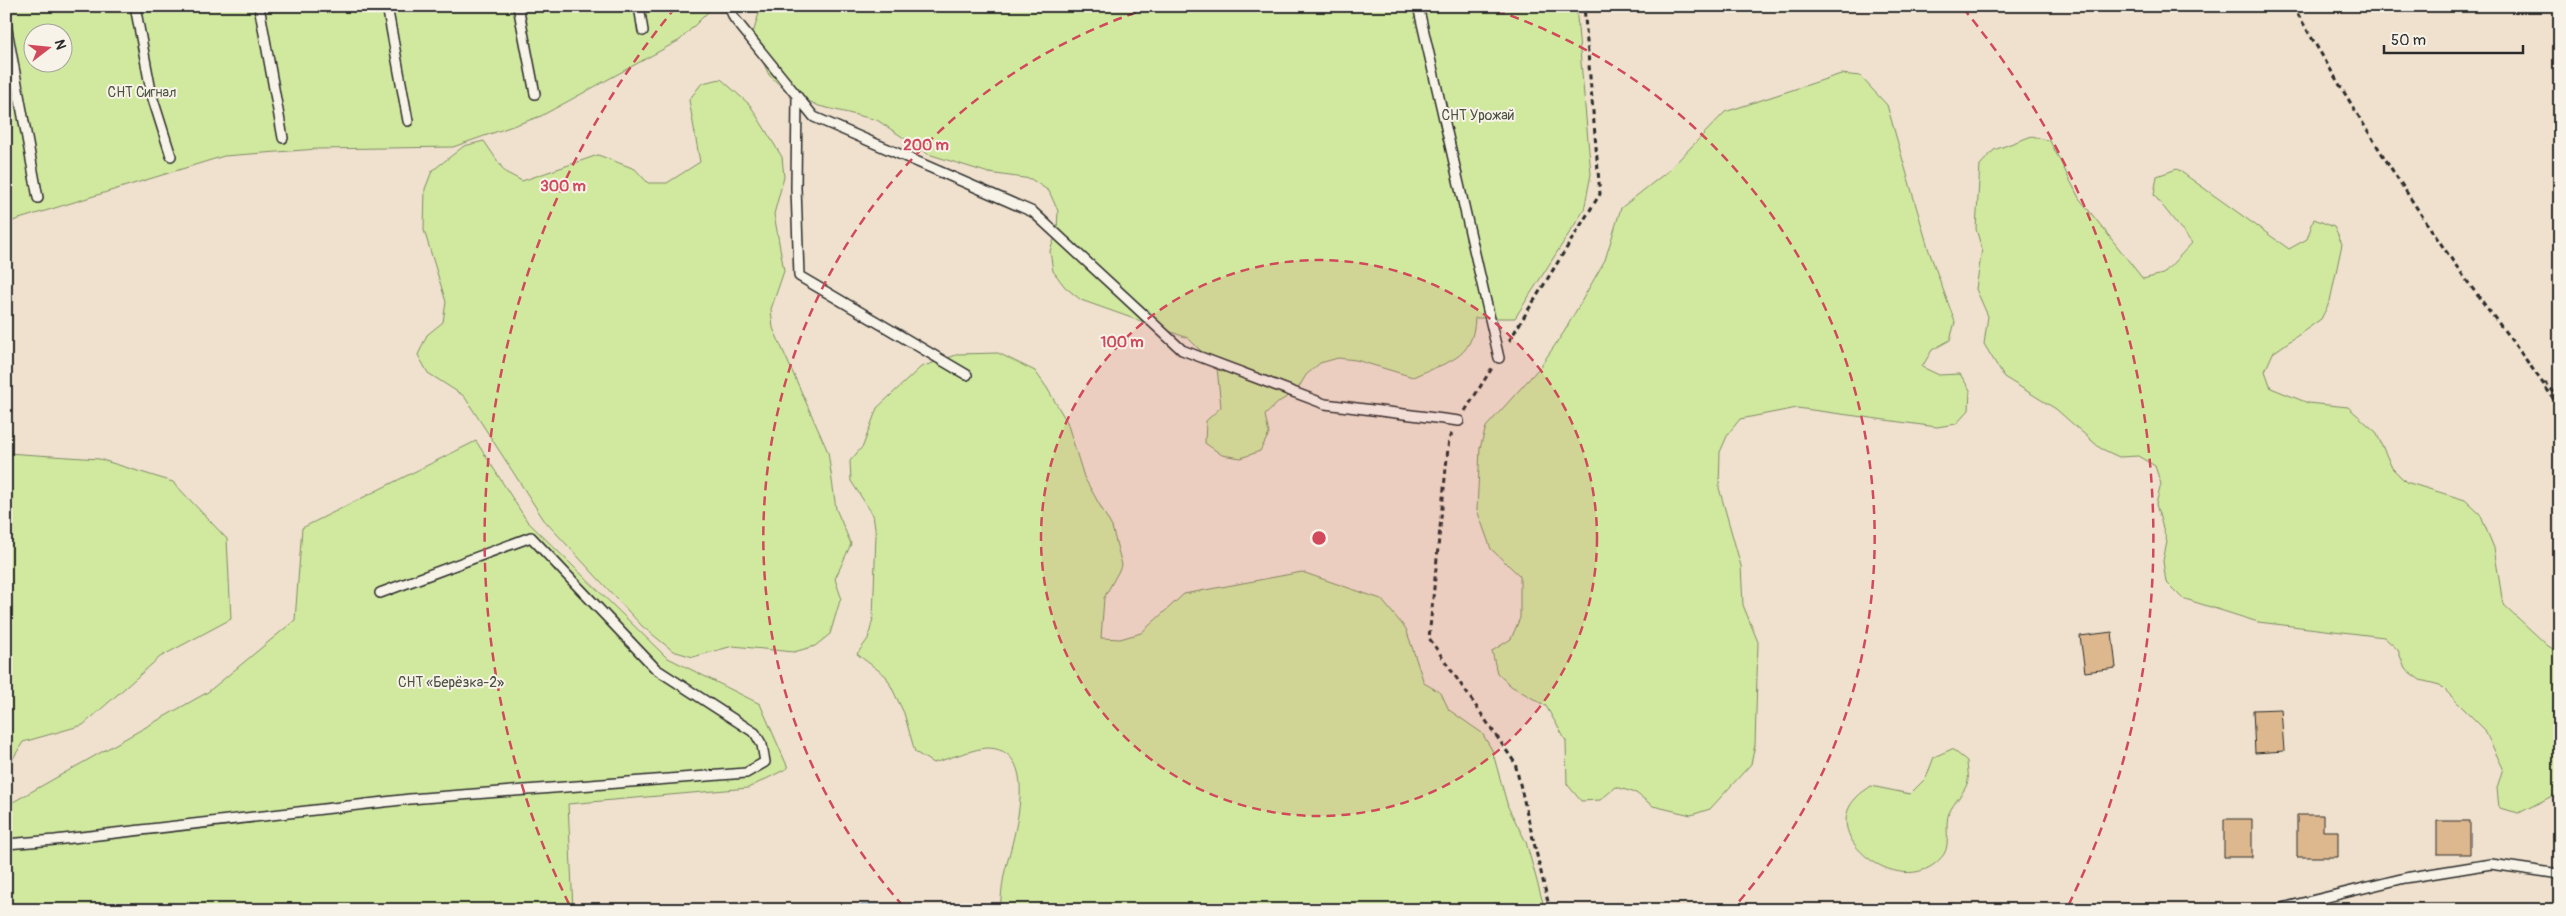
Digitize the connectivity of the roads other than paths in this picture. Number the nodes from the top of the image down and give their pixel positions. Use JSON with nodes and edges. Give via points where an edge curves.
{"nodes":[{"id":1,"x":135,"y":6,"type":"edge"},
{"id":2,"x":259,"y":6,"type":"edge"},
{"id":3,"x":387,"y":6,"type":"edge"},
{"id":4,"x":518,"y":6,"type":"edge"},
{"id":5,"x":639,"y":6,"type":"edge"},
{"id":6,"x":729,"y":6,"type":"edge"},
{"id":7,"x":1418,"y":6,"type":"edge"},
{"id":8,"x":6,"y":24,"type":"edge"},
{"id":9,"x":643,"y":31,"type":"dead end"},
{"id":10,"x":535,"y":94,"type":"dead end"},
{"id":11,"x":797,"y":96,"type":"junction"},
{"id":12,"x":408,"y":121,"type":"dead end"},
{"id":13,"x":283,"y":138,"type":"dead end"},
{"id":14,"x":171,"y":156,"type":"dead end"},
{"id":15,"x":38,"y":198,"type":"dead end"},
{"id":16,"x":1499,"y":358,"type":"road end"},
{"id":17,"x":967,"y":375,"type":"dead end"},
{"id":18,"x":1459,"y":422,"type":"road end"},
{"id":19,"x":380,"y":593,"type":"dead end"},
{"id":20,"x":6,"y":844,"type":"edge"},
{"id":21,"x":2560,"y":874,"type":"edge"},
{"id":22,"x":2274,"y":910,"type":"edge"}],
"edges":[{"from":1,"to":14,"type":"lane","via":[[152,96]]},
{"from":2,"to":13,"type":"lane"},
{"from":3,"to":12,"type":"lane"},
{"from":4,"to":10,"type":"lane"},
{"from":5,"to":9,"type":"lane"},
{"from":6,"to":11,"type":"lane","via":[[734,18]]},
{"from":7,"to":16,"type":"lane"},
{"from":8,"to":15,"type":"lane"},
{"from":11,"to":17,"type":"lane","via":[[799,276]]},
{"from":11,"to":18,"type":"lane","via":[[814,117],[1033,212],[1182,350],[1325,404]]},
{"from":19,"to":20,"type":"lane","via":[[531,537],[656,669],[755,733],[762,745],[765,762],[746,773],[410,800]]},
{"from":21,"to":22,"type":"lane","via":[[2491,864],[2405,878]]}]}
